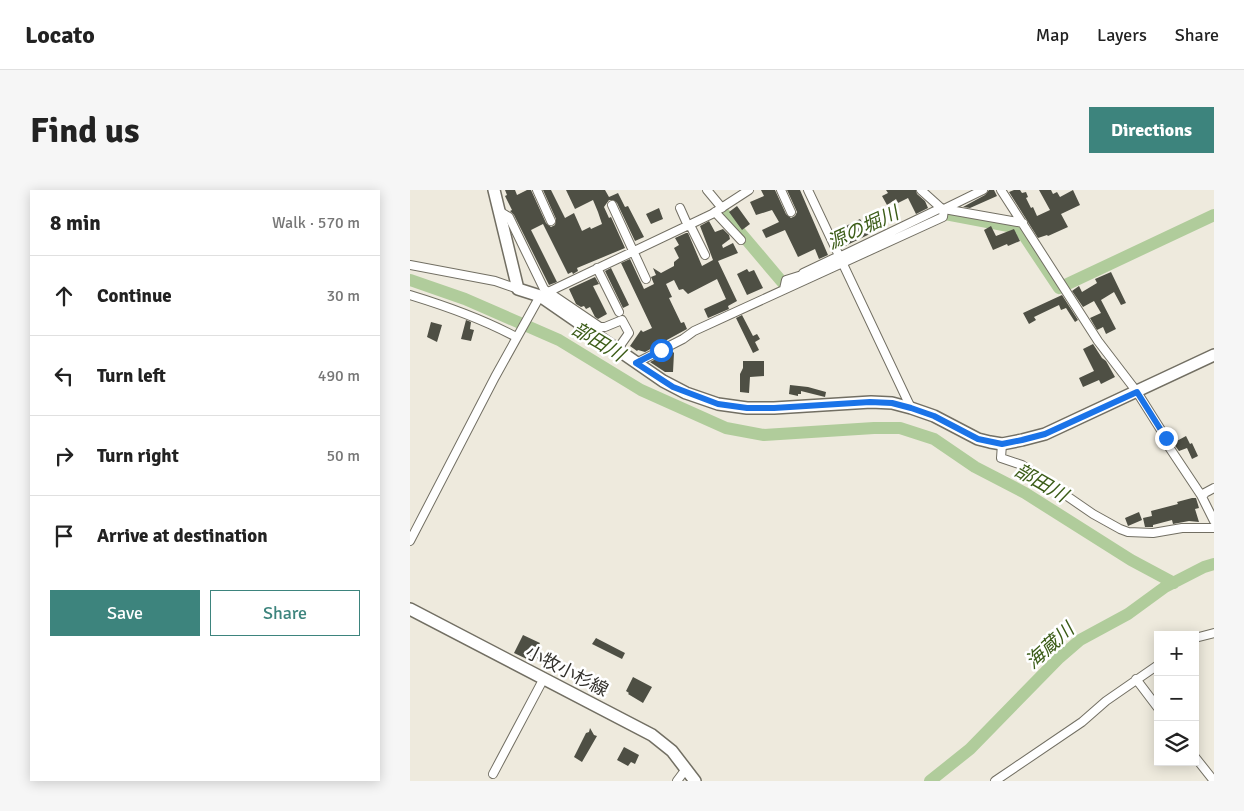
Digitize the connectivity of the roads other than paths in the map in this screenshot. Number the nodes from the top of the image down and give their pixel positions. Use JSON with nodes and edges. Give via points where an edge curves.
{"nodes":[{"id":1,"x":494,"y":190,"type":"edge"},
{"id":2,"x":537,"y":190,"type":"edge"},
{"id":3,"x":708,"y":190,"type":"edge"},
{"id":4,"x":750,"y":190,"type":"edge"},
{"id":5,"x":781,"y":190,"type":"edge"},
{"id":6,"x":808,"y":190,"type":"edge"},
{"id":7,"x":921,"y":190,"type":"edge"},
{"id":8,"x":983,"y":190,"type":"edge"},
{"id":9,"x":1001,"y":190,"type":"edge"},
{"id":10,"x":612,"y":205,"type":"dead end"},
{"id":11,"x":680,"y":208,"type":"dead end"},
{"id":12,"x":719,"y":210,"type":"junction"},
{"id":13,"x":499,"y":211,"type":"junction"},
{"id":14,"x":943,"y":211,"type":"junction"},
{"id":15,"x":791,"y":212,"type":"dead end"},
{"id":16,"x":551,"y":220,"type":"dead end"},
{"id":17,"x":1022,"y":223,"type":"junction"},
{"id":18,"x":689,"y":225,"type":"junction"},
{"id":19,"x":740,"y":240,"type":"dead end"},
{"id":20,"x":633,"y":251,"type":"junction"},
{"id":21,"x":704,"y":255,"type":"dead end"},
{"id":22,"x":841,"y":259,"type":"junction"},
{"id":23,"x":410,"y":265,"type":"edge"},
{"id":24,"x":596,"y":268,"type":"junction"},
{"id":25,"x":646,"y":279,"type":"dead end"},
{"id":26,"x":518,"y":289,"type":"junction"},
{"id":27,"x":784,"y":290,"type":"junction"},
{"id":28,"x":544,"y":294,"type":"junction"},
{"id":29,"x":410,"y":295,"type":"edge"},
{"id":30,"x":618,"y":312,"type":"dead end"},
{"id":31,"x":518,"y":334,"type":"junction"},
{"id":32,"x":617,"y":350,"type":"junction"},
{"id":33,"x":1214,"y":355,"type":"edge"},
{"id":34,"x":636,"y":363,"type":"junction"},
{"id":35,"x":1137,"y":392,"type":"junction"},
{"id":36,"x":911,"y":408,"type":"junction"},
{"id":37,"x":1002,"y":444,"type":"junction"},
{"id":38,"x":1214,"y":488,"type":"edge"},
{"id":39,"x":1214,"y":493,"type":"edge"},
{"id":40,"x":1201,"y":495,"type":"junction"},
{"id":41,"x":1214,"y":521,"type":"edge"},
{"id":42,"x":1214,"y":528,"type":"edge"},
{"id":43,"x":410,"y":541,"type":"edge"},
{"id":44,"x":410,"y":609,"type":"edge"},
{"id":45,"x":1214,"y":633,"type":"edge"},
{"id":46,"x":1199,"y":637,"type":"edge"},
{"id":47,"x":1154,"y":668,"type":"edge"},
{"id":48,"x":544,"y":678,"type":"junction"},
{"id":49,"x":1136,"y":680,"type":"junction"},
{"id":50,"x":1154,"y":703,"type":"edge"},
{"id":51,"x":1199,"y":762,"type":"edge"},
{"id":52,"x":686,"y":769,"type":"junction"},
{"id":53,"x":493,"y":774,"type":"dead end"},
{"id":54,"x":677,"y":781,"type":"edge"},
{"id":55,"x":695,"y":781,"type":"edge"},
{"id":56,"x":996,"y":781,"type":"edge"},
{"id":57,"x":1214,"y":781,"type":"edge"}],
"edges":[{"from":1,"to":13,"type":"street"},
{"from":2,"to":16,"type":"street"},
{"from":3,"to":12,"type":"street"},
{"from":4,"to":12,"type":"street"},
{"from":5,"to":15,"type":"street"},
{"from":6,"to":22,"type":"street"},
{"from":7,"to":14,"type":"street"},
{"from":8,"to":14,"type":"street"},
{"from":9,"to":17,"type":"street"},
{"from":10,"to":20,"type":"street"},
{"from":11,"to":18,"type":"street"},
{"from":12,"to":18,"type":"street"},
{"from":12,"to":19,"type":"street"},
{"from":13,"to":26,"type":"street"},
{"from":13,"to":28,"type":"street","via":[[509,217]]},
{"from":14,"to":17,"type":"street"},
{"from":14,"to":22,"type":"street"},
{"from":17,"to":35,"type":"street","via":[[1098,341]]},
{"from":18,"to":20,"type":"street"},
{"from":18,"to":21,"type":"street"},
{"from":20,"to":24,"type":"street"},
{"from":20,"to":25,"type":"street"},
{"from":22,"to":27,"type":"street"},
{"from":22,"to":27,"type":"street","via":[[786,280]]},
{"from":22,"to":36,"type":"street"},
{"from":23,"to":26,"type":"street","via":[[495,281]]},
{"from":24,"to":28,"type":"street"},
{"from":24,"to":30,"type":"street"},
{"from":26,"to":28,"type":"street"},
{"from":27,"to":34,"type":"street","via":[[694,331]]},
{"from":28,"to":31,"type":"street"},
{"from":28,"to":32,"type":"street"},
{"from":28,"to":32,"type":"street","via":[[600,327],[622,320],[629,333]]},
{"from":29,"to":31,"type":"street"},
{"from":31,"to":43,"type":"street"},
{"from":32,"to":34,"type":"street"},
{"from":33,"to":35,"type":"street"},
{"from":34,"to":36,"type":"street","via":[[673,387],[727,406],[774,408],[870,402]]},
{"from":35,"to":37,"type":"street","via":[[1045,434]]},
{"from":35,"to":40,"type":"street"},
{"from":36,"to":37,"type":"street","via":[[978,439]]},
{"from":37,"to":42,"type":"street","via":[[1001,458],[1022,465],[1120,530],[1153,533],[1182,528]]},
{"from":38,"to":40,"type":"street"},
{"from":39,"to":40,"type":"street"},
{"from":40,"to":41,"type":"street"},
{"from":44,"to":48,"type":"street","name":"小牧小杉線"},
{"from":45,"to":46,"type":"street"},
{"from":47,"to":49,"type":"street"},
{"from":48,"to":52,"type":"street","name":"小牧小杉線","via":[[652,735],[665,744]]},
{"from":48,"to":53,"type":"street"},
{"from":49,"to":50,"type":"street"},
{"from":49,"to":56,"type":"street"},
{"from":51,"to":57,"type":"street"},
{"from":52,"to":54,"type":"street"},
{"from":52,"to":55,"type":"street","name":"小牧小杉線"}]}
